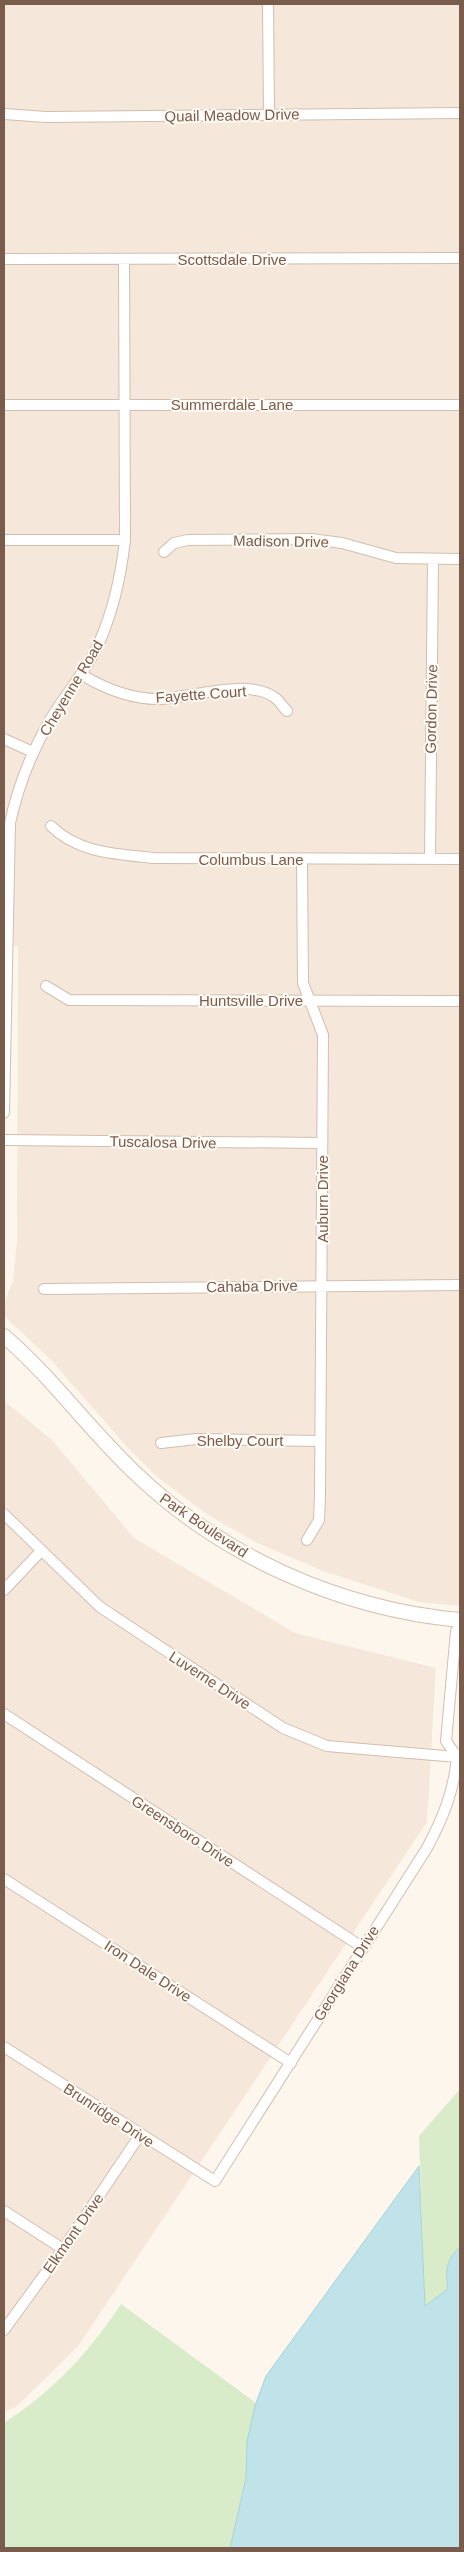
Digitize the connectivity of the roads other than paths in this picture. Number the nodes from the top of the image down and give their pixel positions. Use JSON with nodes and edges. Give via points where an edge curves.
{"nodes":[{"id":1,"x":268,"y":4,"type":"edge"},
{"id":2,"x":4,"y":114,"type":"edge"},
{"id":3,"x":269,"y":114,"type":"junction"},
{"id":4,"x":460,"y":114,"type":"edge"},
{"id":5,"x":460,"y":258,"type":"edge"},
{"id":6,"x":4,"y":259,"type":"edge"},
{"id":7,"x":124,"y":260,"type":"junction"},
{"id":8,"x":125,"y":404,"type":"junction"},
{"id":9,"x":4,"y":405,"type":"edge"},
{"id":10,"x":460,"y":405,"type":"edge"},
{"id":11,"x":4,"y":540,"type":"edge"},
{"id":12,"x":125,"y":540,"type":"junction"},
{"id":13,"x":164,"y":552,"type":"dead end"},
{"id":14,"x":433,"y":559,"type":"junction"},
{"id":15,"x":460,"y":559,"type":"edge"},
{"id":16,"x":82,"y":674,"type":"junction"},
{"id":17,"x":287,"y":711,"type":"dead end"},
{"id":18,"x":4,"y":739,"type":"edge"},
{"id":19,"x":33,"y":752,"type":"junction"},
{"id":20,"x":51,"y":826,"type":"dead end"},
{"id":21,"x":302,"y":859,"type":"junction"},
{"id":22,"x":430,"y":859,"type":"junction"},
{"id":23,"x":460,"y":859,"type":"edge"},
{"id":24,"x":6,"y":877,"type":"edge"},
{"id":25,"x":46,"y":986,"type":"dead end"},
{"id":26,"x":309,"y":1000,"type":"junction"},
{"id":27,"x":460,"y":1001,"type":"edge"},
{"id":28,"x":4,"y":1113,"type":"edge"},
{"id":29,"x":4,"y":1140,"type":"edge"},
{"id":30,"x":322,"y":1143,"type":"junction"},
{"id":31,"x":321,"y":1285,"type":"junction"},
{"id":32,"x":460,"y":1285,"type":"edge"},
{"id":33,"x":44,"y":1289,"type":"dead end"},
{"id":34,"x":4,"y":1336,"type":"edge"},
{"id":35,"x":320,"y":1441,"type":"junction"},
{"id":36,"x":161,"y":1443,"type":"dead end"},
{"id":37,"x":4,"y":1514,"type":"edge"},
{"id":38,"x":306,"y":1540,"type":"dead end"},
{"id":39,"x":41,"y":1551,"type":"junction"},
{"id":40,"x":4,"y":1590,"type":"edge"},
{"id":41,"x":460,"y":1620,"type":"edge"},
{"id":42,"x":460,"y":1627,"type":"edge"},
{"id":43,"x":4,"y":1714,"type":"edge"},
{"id":44,"x":459,"y":1755,"type":"edge"},
{"id":45,"x":4,"y":1879,"type":"edge"},
{"id":46,"x":362,"y":1947,"type":"junction"},
{"id":47,"x":4,"y":2046,"type":"edge"},
{"id":48,"x":291,"y":2063,"type":"junction"},
{"id":49,"x":140,"y":2135,"type":"junction"},
{"id":50,"x":215,"y":2181,"type":"joint"},
{"id":51,"x":4,"y":2211,"type":"edge"},
{"id":52,"x":63,"y":2249,"type":"junction"},
{"id":53,"x":4,"y":2330,"type":"edge"}],
"edges":[{"from":1,"to":3,"type":"street"},
{"from":2,"to":3,"type":"street","name":"Quail Meadow Drive","via":[[46,117]]},
{"from":3,"to":4,"type":"street","name":"Quail Meadow Drive"},
{"from":5,"to":7,"type":"street","name":"Scottsdale Drive"},
{"from":6,"to":7,"type":"street","name":"Scottsdale Drive"},
{"from":7,"to":8,"type":"street","name":"Cheyenne Road"},
{"from":8,"to":9,"type":"street","name":"Summerdale Lane"},
{"from":8,"to":10,"type":"street","name":"Summerdale Lane"},
{"from":8,"to":12,"type":"street","name":"Cheyenne Road"},
{"from":11,"to":12,"type":"street"},
{"from":12,"to":16,"type":"street","name":"Cheyenne Road","via":[[121,578],[112,611],[99,645]]},
{"from":13,"to":14,"type":"street","name":"Madison Drive","via":[[174,543],[188,540],[311,539],[342,543],[396,558]]},
{"from":14,"to":15,"type":"street","name":"Madison Drive"},
{"from":14,"to":22,"type":"street","name":"Gordon Drive"},
{"from":16,"to":17,"type":"street","name":"Fayette Court","via":[[121,692],[155,699],[249,689],[274,697]]},
{"from":16,"to":19,"type":"street","name":"Cheyenne Road","via":[[50,719]]},
{"from":18,"to":19,"type":"street"},
{"from":19,"to":24,"type":"street","name":"Cheyenne Road","via":[[17,791],[10,823]]},
{"from":20,"to":21,"type":"street","name":"Columbus Lane","via":[[80,847],[118,854],[153,858]]},
{"from":21,"to":22,"type":"street","name":"Columbus Lane"},
{"from":21,"to":26,"type":"street","name":"Auburn Drive","via":[[302,983]]},
{"from":22,"to":23,"type":"street","name":"Columbus Lane"},
{"from":24,"to":28,"type":"street","name":"Cheyenne Road"},
{"from":25,"to":26,"type":"street","name":"Huntsville Drive","via":[[69,1000]]},
{"from":26,"to":27,"type":"street","name":"Huntsville Drive"},
{"from":26,"to":30,"type":"street","name":"Auburn Drive","via":[[323,1035]]},
{"from":29,"to":30,"type":"street","name":"Tuscalosa Drive"},
{"from":30,"to":31,"type":"street","name":"Auburn Drive"},
{"from":31,"to":32,"type":"street","name":"Cahaba Drive"},
{"from":31,"to":33,"type":"street","name":"Cahaba Drive"},
{"from":31,"to":35,"type":"street","name":"Auburn Drive"},
{"from":34,"to":41,"type":"main road","name":"Park Boulevard","via":[[39,1368],[145,1482],[188,1517],[231,1545],[287,1574],[334,1592],[393,1608]]},
{"from":35,"to":36,"type":"street","name":"Shelby Court","via":[[196,1439]]},
{"from":35,"to":38,"type":"street","name":"Auburn Drive","via":[[318,1520]]},
{"from":37,"to":39,"type":"street","name":"Luverne Drive"},
{"from":39,"to":40,"type":"street"},
{"from":39,"to":44,"type":"street","name":"Luverne Drive","via":[[100,1607],[283,1728],[327,1746]]},
{"from":42,"to":44,"type":"street","via":[[456,1631],[446,1741]]},
{"from":43,"to":46,"type":"street","name":"Greensboro Drive"},
{"from":44,"to":46,"type":"street","name":"Georgiana Drive","via":[[452,1791],[438,1828]]},
{"from":45,"to":48,"type":"street","name":"Iron Dale Drive"},
{"from":46,"to":48,"type":"street","name":"Georgiana Drive"},
{"from":47,"to":49,"type":"street","name":"Brunridge Drive"},
{"from":48,"to":50,"type":"street","name":"Georgiana Drive"},
{"from":49,"to":50,"type":"street","name":"Brunridge Drive"},
{"from":49,"to":52,"type":"street","name":"Elkmont Drive"},
{"from":51,"to":52,"type":"street"},
{"from":52,"to":53,"type":"street","name":"Elkmont Drive"}]}
